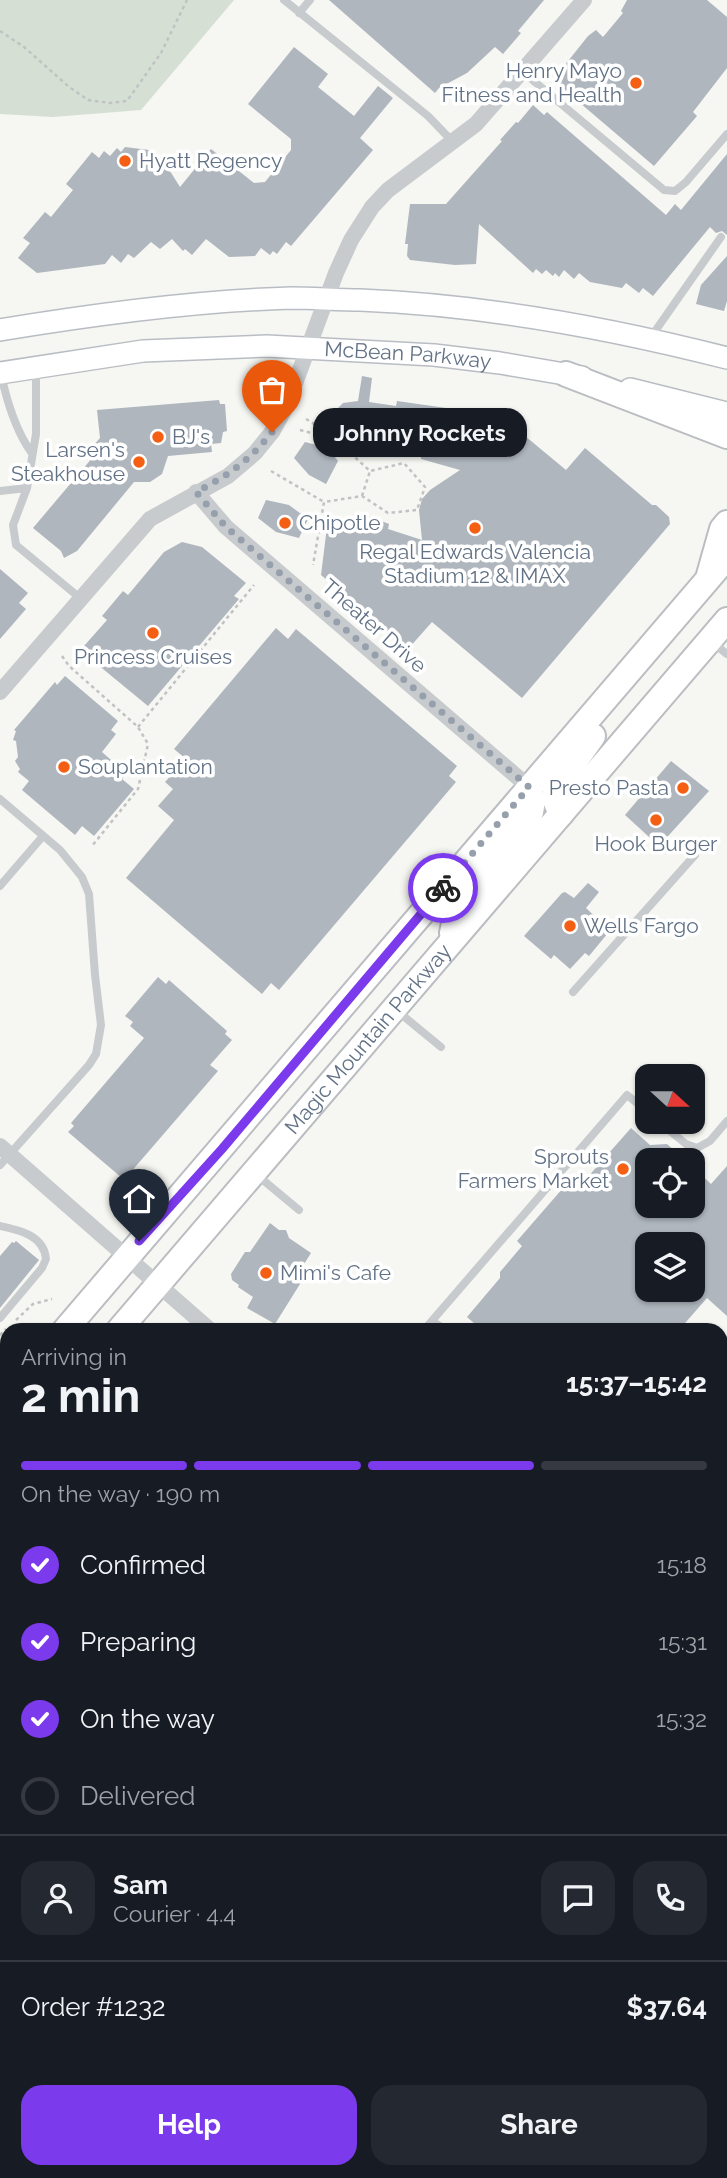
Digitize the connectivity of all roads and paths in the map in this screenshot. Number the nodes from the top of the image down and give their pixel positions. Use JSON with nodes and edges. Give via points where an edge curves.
{"nodes":[{"id":1,"x":187,"y":0,"type":"edge"},
{"id":2,"x":284,"y":0,"type":"edge"},
{"id":3,"x":310,"y":0,"type":"edge"},
{"id":4,"x":584,"y":0,"type":"edge"},
{"id":5,"x":299,"y":13,"type":"junction"},
{"id":6,"x":0,"y":31,"type":"edge"},
{"id":7,"x":523,"y":72,"type":"junction"},
{"id":8,"x":727,"y":134,"type":"edge"},
{"id":9,"x":453,"y":142,"type":"junction"},
{"id":10,"x":722,"y":237,"type":"dead end"},
{"id":11,"x":326,"y":299,"type":"junction"},
{"id":12,"x":0,"y":330,"type":"edge"},
{"id":13,"x":650,"y":339,"type":"junction"},
{"id":14,"x":306,"y":348,"type":"junction"},
{"id":15,"x":727,"y":358,"type":"edge"},
{"id":16,"x":36,"y":367,"type":"junction"},
{"id":17,"x":0,"y":373,"type":"edge"},
{"id":18,"x":566,"y":374,"type":"junction"},
{"id":19,"x":727,"y":413,"type":"edge"},
{"id":20,"x":306,"y":419,"type":"dead end"},
{"id":21,"x":300,"y":430,"type":"dead end"},
{"id":22,"x":727,"y":436,"type":"edge"},
{"id":23,"x":335,"y":440,"type":"junction"},
{"id":24,"x":32,"y":452,"type":"junction"},
{"id":25,"x":271,"y":471,"type":"dead end"},
{"id":26,"x":370,"y":471,"type":"junction"},
{"id":27,"x":27,"y":488,"type":"junction"},
{"id":28,"x":0,"y":491,"type":"edge"},
{"id":29,"x":196,"y":492,"type":"junction"},
{"id":30,"x":362,"y":496,"type":"junction"},
{"id":31,"x":324,"y":502,"type":"junction"},
{"id":32,"x":727,"y":523,"type":"edge"},
{"id":33,"x":727,"y":557,"type":"edge"},
{"id":34,"x":313,"y":565,"type":"dead end"},
{"id":35,"x":708,"y":579,"type":"junction"},
{"id":36,"x":254,"y":585,"type":"dead end"},
{"id":37,"x":80,"y":598,"type":"junction"},
{"id":38,"x":727,"y":620,"type":"edge"},
{"id":39,"x":654,"y":642,"type":"junction"},
{"id":40,"x":718,"y":647,"type":"edge"},
{"id":41,"x":62,"y":656,"type":"dead end"},
{"id":42,"x":0,"y":692,"type":"edge"},
{"id":43,"x":138,"y":727,"type":"junction"},
{"id":44,"x":529,"y":787,"type":"junction"},
{"id":45,"x":0,"y":799,"type":"edge"},
{"id":46,"x":561,"y":814,"type":"junction"},
{"id":47,"x":43,"y":836,"type":"junction"},
{"id":48,"x":93,"y":846,"type":"dead end"},
{"id":49,"x":695,"y":855,"type":"dead end"},
{"id":50,"x":0,"y":886,"type":"edge"},
{"id":51,"x":449,"y":944,"type":"junction"},
{"id":52,"x":573,"y":992,"type":"dead end"},
{"id":53,"x":394,"y":1008,"type":"junction"},
{"id":54,"x":440,"y":1046,"type":"dead end"},
{"id":55,"x":635,"y":1101,"type":"edge"},
{"id":56,"x":727,"y":1121,"type":"edge"},
{"id":57,"x":674,"y":1134,"type":"edge"},
{"id":58,"x":3,"y":1155,"type":"edge"},
{"id":59,"x":255,"y":1173,"type":"junction"},
{"id":60,"x":299,"y":1210,"type":"dead end"},
{"id":61,"x":0,"y":1226,"type":"edge"},
{"id":62,"x":126,"y":1256,"type":"junction"},
{"id":63,"x":157,"y":1283,"type":"junction"},
{"id":64,"x":51,"y":1299,"type":"dead end"},
{"id":65,"x":0,"y":1318,"type":"edge"},
{"id":66,"x":432,"y":1321,"type":"joint"},
{"id":67,"x":13,"y":1323,"type":"edge"},
{"id":68,"x":71,"y":1323,"type":"edge"},
{"id":69,"x":124,"y":1323,"type":"edge"},
{"id":70,"x":202,"y":1323,"type":"edge"},
{"id":71,"x":435,"y":1323,"type":"edge"}],
"edges":[{"from":1,"to":6,"type":"path","via":[[162,53],[127,101],[88,100]]},
{"from":2,"to":5,"type":"lane"},
{"from":3,"to":5,"type":"lane"},
{"from":4,"to":7,"type":"street"},
{"from":5,"to":9,"type":"lane","via":[[428,116]]},
{"from":7,"to":8,"type":"lane","via":[[664,190],[675,191],[686,182]]},
{"from":7,"to":9,"type":"street"},
{"from":9,"to":11,"type":"street","via":[[372,207],[351,240]]},
{"from":10,"to":13,"type":"lane"},
{"from":11,"to":12,"type":"main road","via":[[151,307]]},
{"from":11,"to":13,"type":"main road","via":[[543,318]]},
{"from":11,"to":14,"type":"street"},
{"from":13,"to":15,"type":"main road"},
{"from":14,"to":16,"type":"main road","name":"McBean Parkway","via":[[143,351]]},
{"from":14,"to":18,"type":"main road","name":"McBean Parkway","via":[[434,355]]},
{"from":14,"to":29,"type":"street","via":[[272,432],[228,475]]},
{"from":16,"to":17,"type":"main road","name":"McBean Parkway"},
{"from":16,"to":24,"type":"lane"},
{"from":17,"to":24,"type":"lane","via":[[7,402]]},
{"from":18,"to":19,"type":"main road","name":"McBean Parkway"},
{"from":18,"to":22,"type":"main road"},
{"from":20,"to":23,"type":"path"},
{"from":21,"to":23,"type":"path"},
{"from":23,"to":26,"type":"path"},
{"from":24,"to":27,"type":"lane"},
{"from":25,"to":31,"type":"path"},
{"from":26,"to":30,"type":"path"},
{"from":26,"to":30,"type":"path","via":[[404,463],[425,486],[417,510],[388,513]]},
{"from":27,"to":28,"type":"lane"},
{"from":27,"to":37,"type":"lane","via":[[13,524],[16,545]]},
{"from":29,"to":37,"type":"street","via":[[150,519]]},
{"from":29,"to":44,"type":"street","name":"Theater Drive","via":[[226,527]]},
{"from":30,"to":31,"type":"path"},
{"from":31,"to":34,"type":"path"},
{"from":32,"to":35,"type":"main road"},
{"from":33,"to":35,"type":"main road","name":"Magic Mountain Parkway"},
{"from":35,"to":39,"type":"main road","name":"Magic Mountain Parkway"},
{"from":36,"to":43,"type":"path"},
{"from":37,"to":42,"type":"street"},
{"from":38,"to":40,"type":"main road","name":"Magic Mountain Parkway"},
{"from":39,"to":44,"type":"main road","name":"Magic Mountain Parkway"},
{"from":39,"to":46,"type":"main road","via":[[630,687],[560,780],[554,798]]},
{"from":40,"to":46,"type":"main road","name":"Magic Mountain Parkway"},
{"from":41,"to":43,"type":"path"},
{"from":43,"to":48,"type":"path","via":[[148,744],[138,789]]},
{"from":44,"to":51,"type":"main road","via":[[534,802],[525,827],[457,909]]},
{"from":44,"to":62,"type":"main road","name":"Magic Mountain Parkway"},
{"from":45,"to":47,"type":"lane"},
{"from":46,"to":51,"type":"main road","name":"Magic Mountain Parkway"},
{"from":47,"to":50,"type":"lane"},
{"from":47,"to":58,"type":"lane","via":[[74,866],[89,894],[101,1025],[96,1054],[89,1065]]},
{"from":49,"to":52,"type":"lane"},
{"from":51,"to":53,"type":"main road","name":"Magic Mountain Parkway"},
{"from":53,"to":54,"type":"lane"},
{"from":53,"to":59,"type":"main road","name":"Magic Mountain Parkway"},
{"from":55,"to":66,"type":"lane","via":[[627,1095]]},
{"from":56,"to":57,"type":"lane","via":[[697,1148]]},
{"from":58,"to":62,"type":"street"},
{"from":59,"to":60,"type":"lane"},
{"from":59,"to":63,"type":"main road","name":"Magic Mountain Parkway"},
{"from":61,"to":65,"type":"lane","via":[[22,1229],[42,1245],[46,1259]]},
{"from":62,"to":63,"type":"street"},
{"from":62,"to":68,"type":"main road","name":"Magic Mountain Parkway"},
{"from":63,"to":69,"type":"main road","name":"Magic Mountain Parkway"},
{"from":63,"to":70,"type":"street"},
{"from":64,"to":67,"type":"path","via":[[33,1304]]},
{"from":66,"to":71,"type":"lane"}]}
